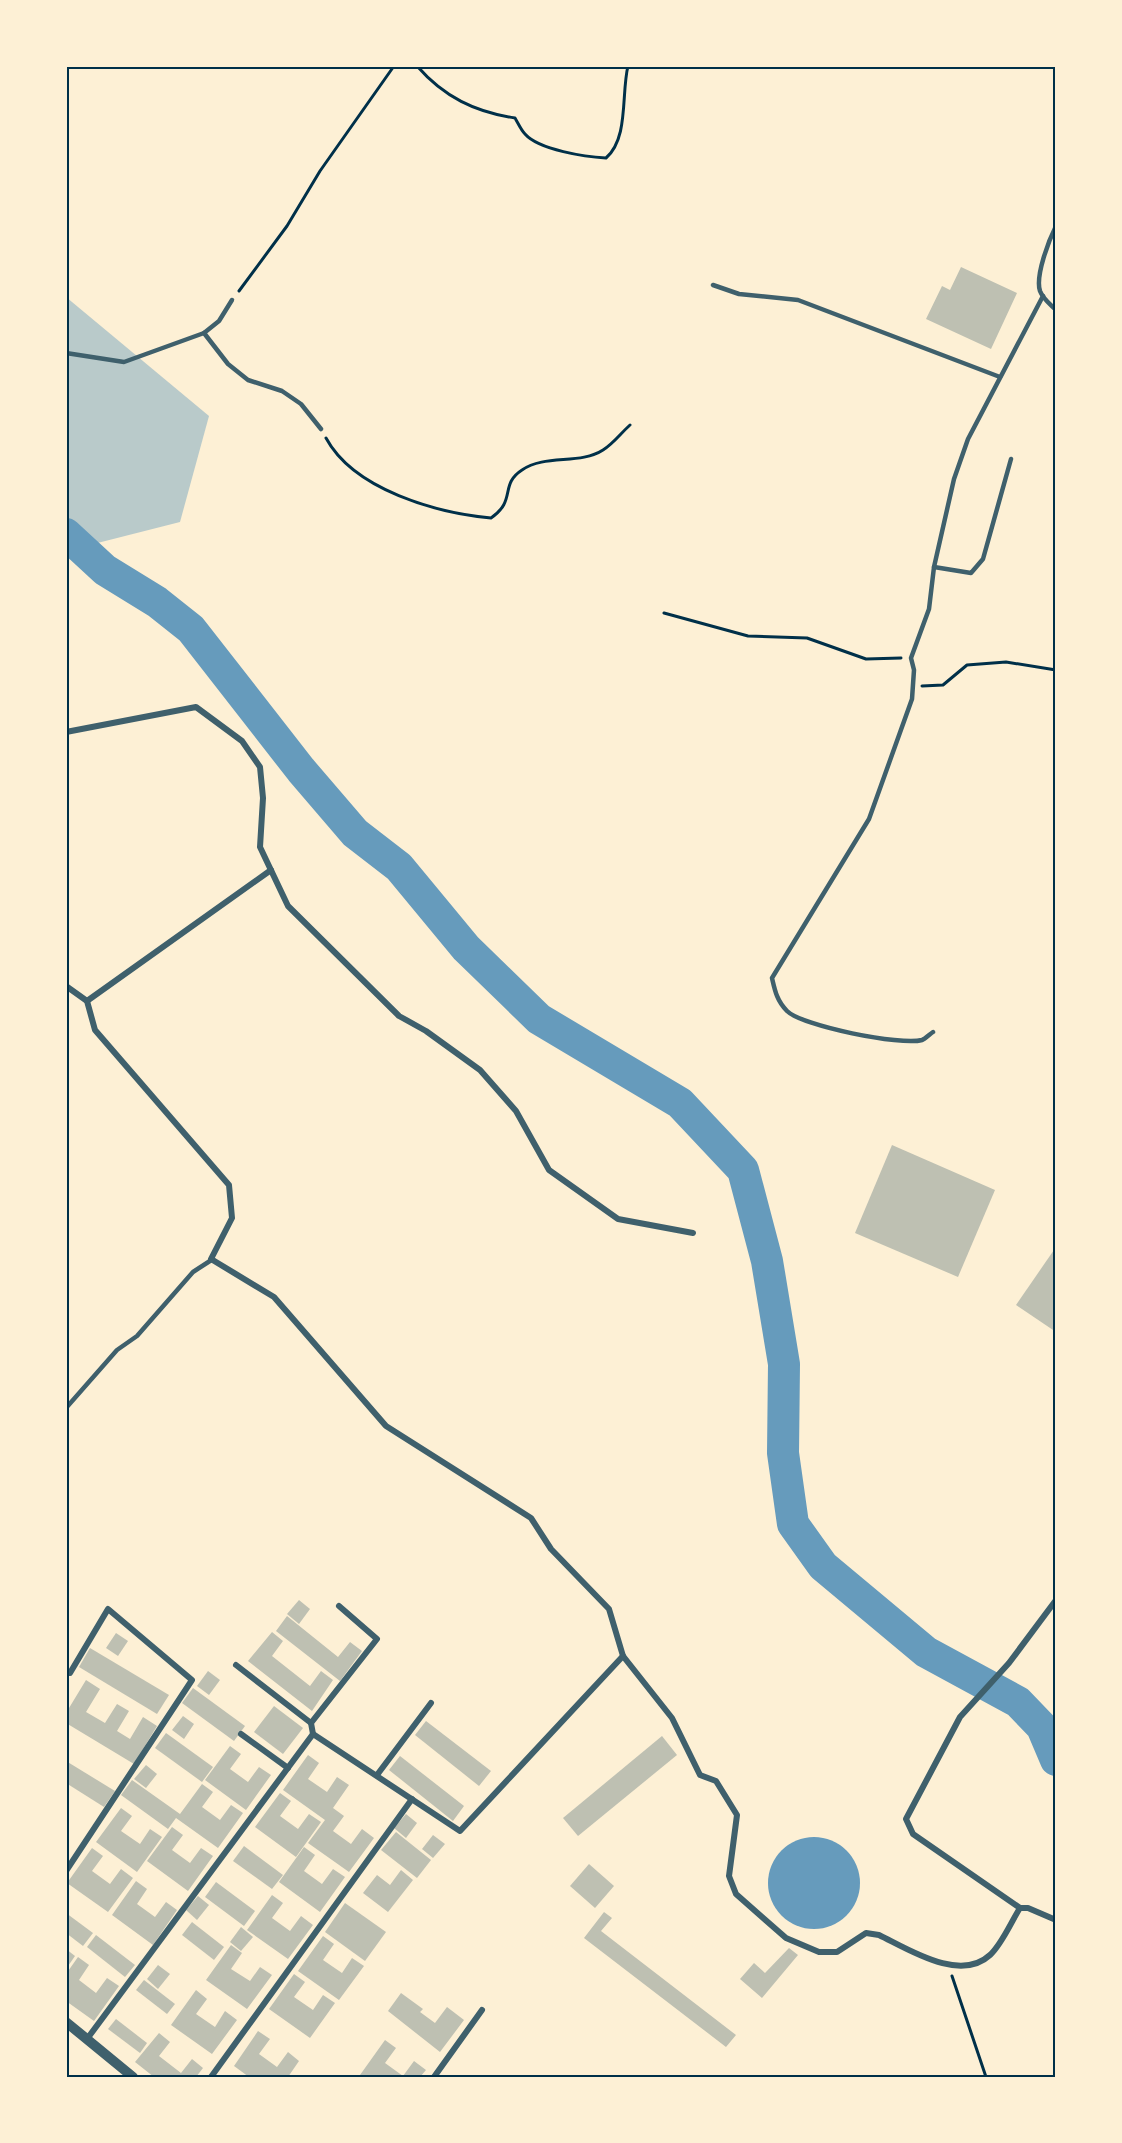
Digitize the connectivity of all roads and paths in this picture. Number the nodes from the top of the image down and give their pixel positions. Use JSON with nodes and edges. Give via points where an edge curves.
{"nodes":[{"id":1,"x":394,"y":66,"type":"edge"},
{"id":2,"x":417,"y":66,"type":"edge"},
{"id":3,"x":628,"y":66,"type":"edge"},
{"id":4,"x":1056,"y":226,"type":"edge"},
{"id":5,"x":713,"y":285,"type":"dead end"},
{"id":6,"x":1043,"y":296,"type":"junction"},
{"id":7,"x":232,"y":300,"type":"joint"},
{"id":8,"x":1056,"y":310,"type":"edge"},
{"id":9,"x":204,"y":333,"type":"junction"},
{"id":10,"x":66,"y":353,"type":"edge"},
{"id":11,"x":1000,"y":377,"type":"junction"},
{"id":12,"x":630,"y":424,"type":"dead end"},
{"id":13,"x":321,"y":429,"type":"joint"},
{"id":14,"x":1011,"y":459,"type":"dead end"},
{"id":15,"x":934,"y":567,"type":"junction"},
{"id":16,"x":664,"y":612,"type":"dead end"},
{"id":17,"x":911,"y":658,"type":"junction"},
{"id":18,"x":1056,"y":670,"type":"edge"},
{"id":19,"x":913,"y":685,"type":"junction"},
{"id":20,"x":66,"y":732,"type":"edge"},
{"id":21,"x":271,"y":870,"type":"junction"},
{"id":22,"x":66,"y":986,"type":"edge"},
{"id":23,"x":87,"y":1001,"type":"junction"},
{"id":24,"x":933,"y":1032,"type":"dead end"},
{"id":25,"x":693,"y":1233,"type":"dead end"},
{"id":26,"x":213,"y":1259,"type":"junction"},
{"id":27,"x":66,"y":1408,"type":"edge"},
{"id":28,"x":1056,"y":1600,"type":"edge"},
{"id":29,"x":339,"y":1606,"type":"dead end"},
{"id":30,"x":623,"y":1656,"type":"junction"},
{"id":31,"x":236,"y":1665,"type":"dead end"},
{"id":32,"x":66,"y":1671,"type":"edge"},
{"id":33,"x":431,"y":1703,"type":"dead end"},
{"id":34,"x":311,"y":1723,"type":"junction"},
{"id":35,"x":241,"y":1734,"type":"dead end"},
{"id":36,"x":313,"y":1734,"type":"junction"},
{"id":37,"x":288,"y":1767,"type":"junction"},
{"id":38,"x":377,"y":1775,"type":"junction"},
{"id":39,"x":412,"y":1799,"type":"junction"},
{"id":40,"x":66,"y":1872,"type":"edge"},
{"id":41,"x":1020,"y":1908,"type":"junction"},
{"id":42,"x":1056,"y":1920,"type":"edge"},
{"id":43,"x":948,"y":1966,"type":"junction"},
{"id":44,"x":482,"y":2010,"type":"dead end"},
{"id":45,"x":66,"y":2022,"type":"edge"},
{"id":46,"x":87,"y":2039,"type":"junction"},
{"id":47,"x":133,"y":2077,"type":"edge"},
{"id":48,"x":211,"y":2077,"type":"edge"},
{"id":49,"x":434,"y":2077,"type":"edge"},
{"id":50,"x":986,"y":2077,"type":"edge"}],
"edges":[{"from":1,"to":7,"type":"path","via":[[320,171],[287,226]]},
{"from":2,"to":3,"type":"path","via":[[439,89],[464,105],[515,118],[526,135],[540,145],[590,158],[606,158],[615,150],[620,132]]},
{"from":4,"to":6,"type":"lane","via":[[1048,241],[1039,281]]},
{"from":5,"to":11,"type":"lane","via":[[739,294],[798,300]]},
{"from":6,"to":8,"type":"lane"},
{"from":6,"to":11,"type":"lane"},
{"from":7,"to":9,"type":"lane","via":[[219,321]]},
{"from":9,"to":10,"type":"lane","via":[[124,362]]},
{"from":9,"to":13,"type":"lane","via":[[241,375],[282,391],[300,404]]},
{"from":11,"to":15,"type":"lane","via":[[964,449]]},
{"from":12,"to":13,"type":"path","via":[[602,452],[525,468],[512,479],[503,510],[491,518],[457,515],[367,481],[331,448]]},
{"from":14,"to":15,"type":"lane","via":[[983,559],[971,573]]},
{"from":15,"to":17,"type":"lane","via":[[929,609]]},
{"from":16,"to":17,"type":"path","via":[[748,636],[807,638],[866,659]]},
{"from":17,"to":19,"type":"lane"},
{"from":18,"to":19,"type":"path","via":[[1006,662],[967,665],[943,685]]},
{"from":19,"to":24,"type":"lane","via":[[912,699],[869,819],[772,978],[776,997],[788,1012],[804,1022],[888,1040],[922,1040]]},
{"from":20,"to":21,"type":"street","via":[[196,707],[242,741],[260,767],[260,847]]},
{"from":21,"to":23,"type":"street"},
{"from":21,"to":25,"type":"street","via":[[288,906],[399,1016],[480,1070],[516,1111],[549,1170],[618,1219]]},
{"from":22,"to":23,"type":"street"},
{"from":23,"to":26,"type":"street","via":[[95,1030],[229,1185],[232,1218]]},
{"from":26,"to":27,"type":"lane","via":[[193,1272]]},
{"from":26,"to":30,"type":"street","via":[[274,1297],[386,1426],[531,1518],[551,1549],[609,1609]]},
{"from":28,"to":41,"type":"street","via":[[1009,1663],[960,1717],[906,1819],[913,1834]]},
{"from":29,"to":34,"type":"street","via":[[377,1639]]},
{"from":30,"to":39,"type":"street","via":[[460,1831]]},
{"from":30,"to":43,"type":"street","via":[[672,1718],[700,1775],[716,1781],[737,1815],[729,1876],[736,1894],[786,1938],[819,1952],[837,1952],[866,1933]]},
{"from":31,"to":34,"type":"street"},
{"from":32,"to":40,"type":"street","via":[[70,1673],[108,1609],[192,1680]]},
{"from":33,"to":38,"type":"street"},
{"from":34,"to":36,"type":"street"},
{"from":35,"to":37,"type":"street"},
{"from":36,"to":37,"type":"street"},
{"from":36,"to":38,"type":"street"},
{"from":37,"to":46,"type":"street"},
{"from":38,"to":39,"type":"street"},
{"from":39,"to":48,"type":"street"},
{"from":41,"to":42,"type":"street"},
{"from":41,"to":43,"type":"street","via":[[990,1955],[974,1964]]},
{"from":43,"to":50,"type":"path"},
{"from":44,"to":49,"type":"street"},
{"from":45,"to":46,"type":"street"},
{"from":46,"to":47,"type":"street"}]}
